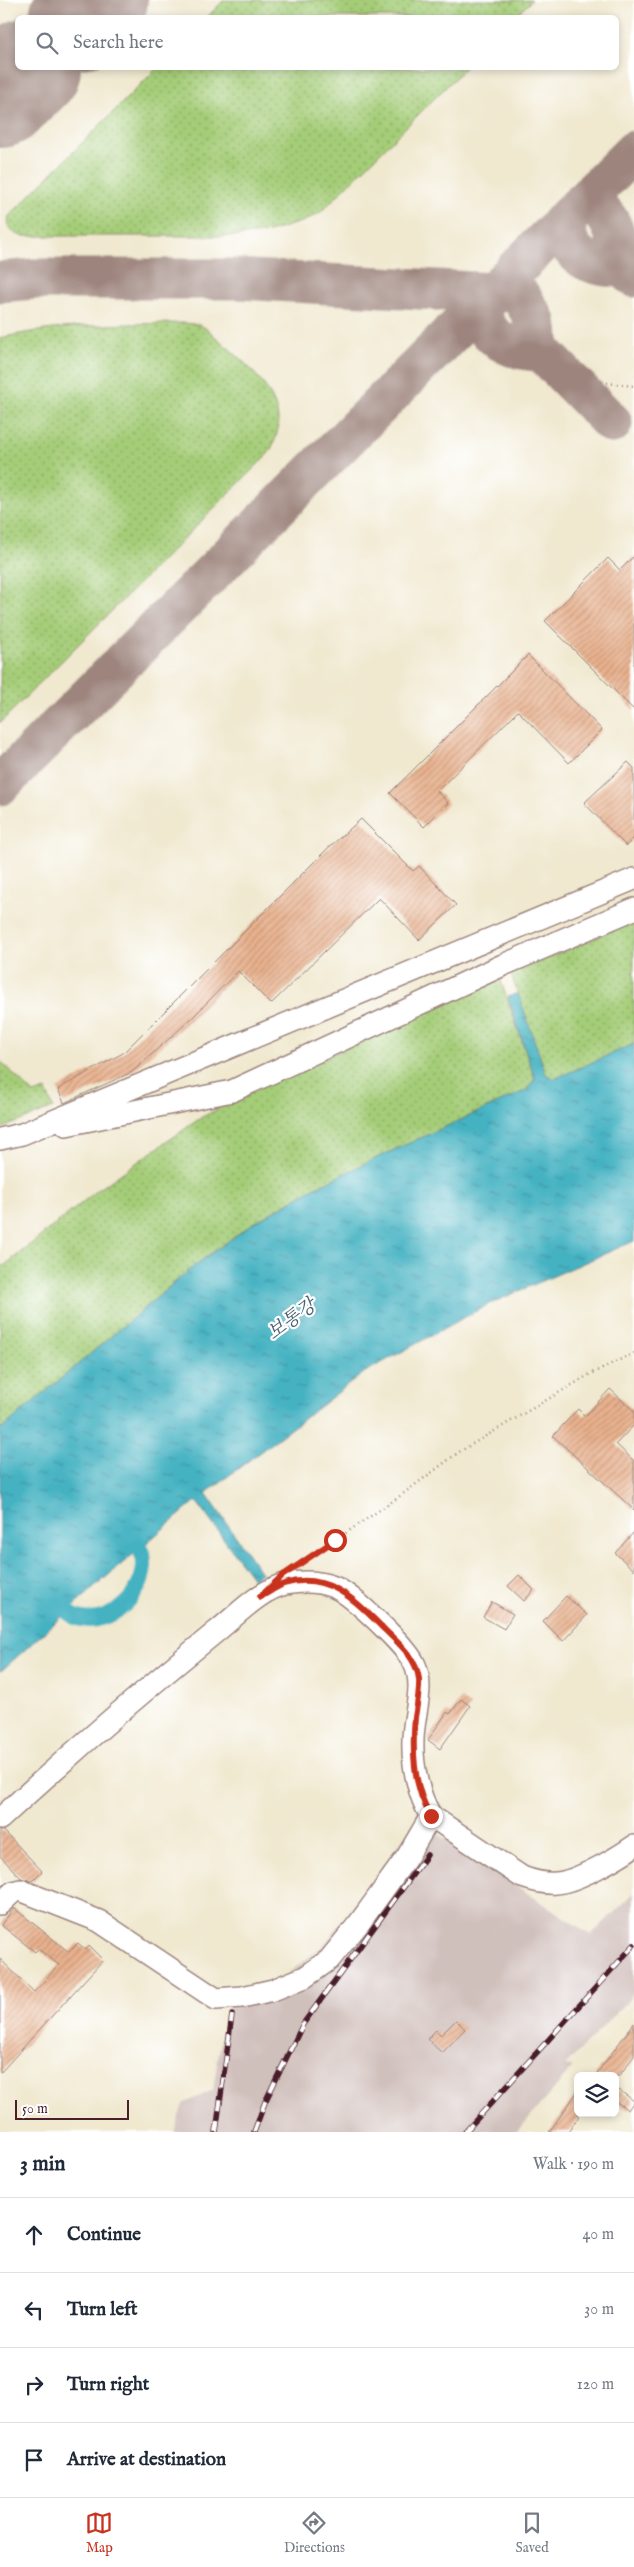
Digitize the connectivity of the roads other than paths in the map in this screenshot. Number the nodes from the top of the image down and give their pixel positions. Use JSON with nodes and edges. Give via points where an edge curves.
{"nodes":[{"id":1,"x":634,"y":879,"type":"edge"},
{"id":2,"x":634,"y":909,"type":"edge"},
{"id":3,"x":22,"y":1134,"type":"junction"},
{"id":4,"x":0,"y":1139,"type":"edge"},
{"id":5,"x":431,"y":1816,"type":"junction"},
{"id":6,"x":0,"y":1819,"type":"edge"},
{"id":7,"x":634,"y":1846,"type":"edge"},
{"id":8,"x":0,"y":1904,"type":"edge"}],
"edges":[{"from":1,"to":3,"type":"street"},
{"from":2,"to":3,"type":"street","via":[[503,965],[232,1091]]},
{"from":3,"to":4,"type":"street"},
{"from":5,"to":6,"type":"street","via":[[421,1801],[415,1764],[413,1740],[419,1680],[415,1665],[353,1598],[320,1582],[303,1582],[284,1584],[260,1597],[63,1761]]},
{"from":5,"to":7,"type":"street","via":[[522,1877],[538,1882],[558,1883],[601,1865]]},
{"from":5,"to":8,"type":"street","via":[[407,1857],[329,1960],[305,1977],[242,1998],[216,1999],[99,1921],[20,1890]]}]}
